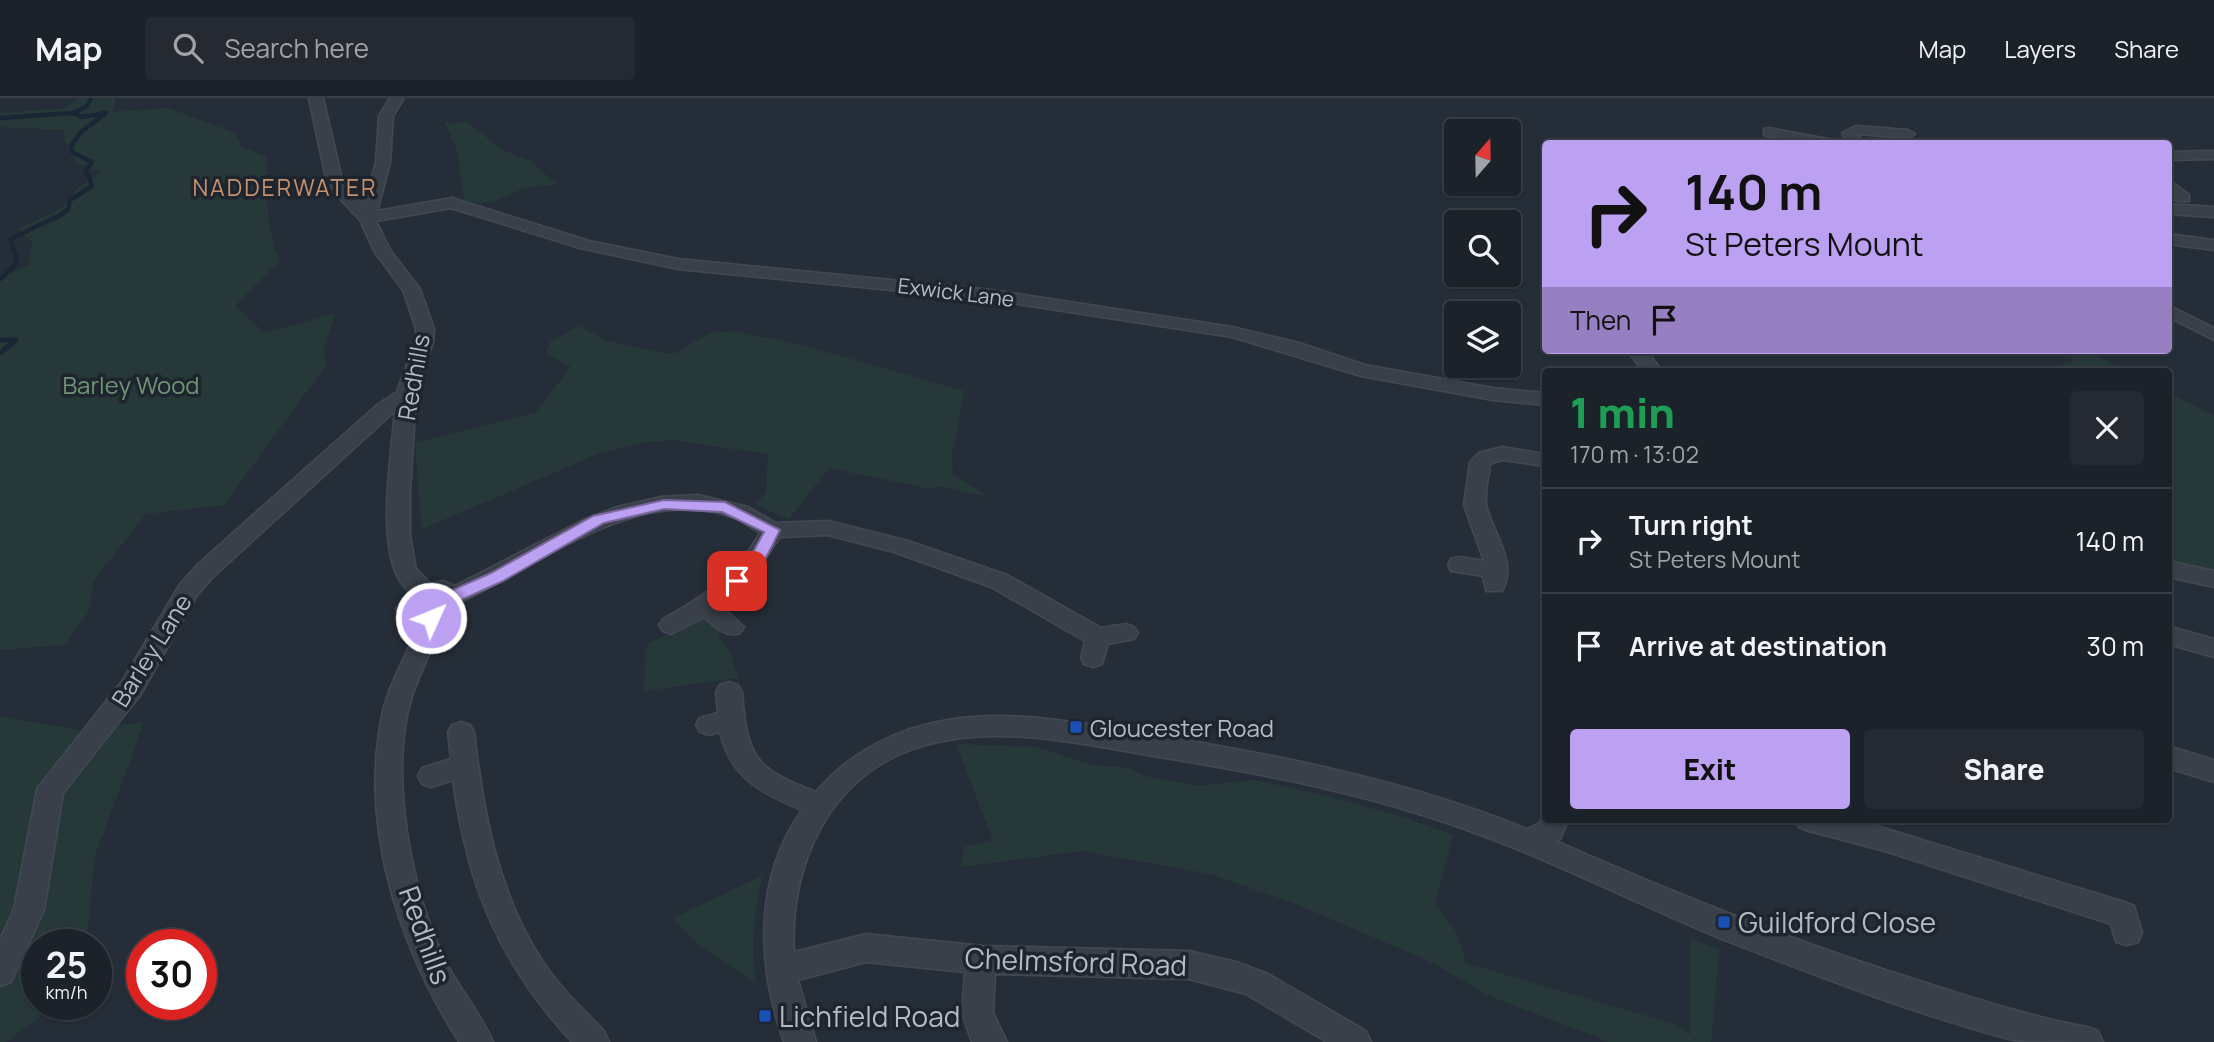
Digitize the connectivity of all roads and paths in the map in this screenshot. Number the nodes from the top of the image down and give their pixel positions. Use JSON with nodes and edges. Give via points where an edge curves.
{"nodes":[{"id":1,"x":316,"y":98,"type":"edge"},
{"id":2,"x":397,"y":98,"type":"edge"},
{"id":3,"x":1769,"y":132,"type":"dead end"},
{"id":4,"x":1908,"y":134,"type":"dead end"},
{"id":5,"x":1804,"y":140,"type":"edge"},
{"id":6,"x":1853,"y":140,"type":"edge"},
{"id":7,"x":2214,"y":155,"type":"edge"},
{"id":8,"x":2172,"y":156,"type":"edge"},
{"id":9,"x":378,"y":188,"type":"junction"},
{"id":10,"x":344,"y":195,"type":"junction"},
{"id":11,"x":2172,"y":209,"type":"edge"},
{"id":12,"x":2214,"y":212,"type":"edge"},
{"id":13,"x":367,"y":218,"type":"junction"},
{"id":14,"x":2172,"y":240,"type":"edge"},
{"id":15,"x":2214,"y":245,"type":"edge"},
{"id":16,"x":2172,"y":312,"type":"edge"},
{"id":17,"x":2214,"y":334,"type":"edge"},
{"id":18,"x":1639,"y":354,"type":"edge"},
{"id":19,"x":1651,"y":368,"type":"edge"},
{"id":20,"x":406,"y":395,"type":"junction"},
{"id":21,"x":1542,"y":399,"type":"edge"},
{"id":22,"x":1542,"y":460,"type":"edge"},
{"id":23,"x":773,"y":530,"type":"junction"},
{"id":24,"x":1460,"y":565,"type":"dead end"},
{"id":25,"x":2172,"y":570,"type":"edge"},
{"id":26,"x":2214,"y":579,"type":"edge"},
{"id":27,"x":428,"y":605,"type":"junction"},
{"id":28,"x":707,"y":607,"type":"junction"},
{"id":29,"x":671,"y":625,"type":"dead end"},
{"id":30,"x":732,"y":627,"type":"dead end"},
{"id":31,"x":1126,"y":633,"type":"dead end"},
{"id":32,"x":2172,"y":636,"type":"edge"},
{"id":33,"x":2214,"y":648,"type":"edge"},
{"id":34,"x":729,"y":692,"type":"dead end"},
{"id":35,"x":461,"y":732,"type":"dead end"},
{"id":36,"x":2172,"y":758,"type":"edge"},
{"id":37,"x":464,"y":766,"type":"junction"},
{"id":38,"x":2214,"y":771,"type":"edge"},
{"id":39,"x":431,"y":776,"type":"dead end"},
{"id":40,"x":820,"y":804,"type":"junction"},
{"id":41,"x":1553,"y":823,"type":"edge"},
{"id":42,"x":1824,"y":823,"type":"edge"},
{"id":43,"x":1528,"y":841,"type":"junction"},
{"id":44,"x":2128,"y":917,"type":"dead end"},
{"id":45,"x":982,"y":960,"type":"junction"},
{"id":46,"x":780,"y":971,"type":"junction"},
{"id":47,"x":0,"y":972,"type":"edge"},
{"id":48,"x":477,"y":1042,"type":"edge"},
{"id":49,"x":593,"y":1042,"type":"edge"},
{"id":50,"x":800,"y":1042,"type":"edge"},
{"id":51,"x":991,"y":1042,"type":"edge"},
{"id":52,"x":1355,"y":1042,"type":"edge"},
{"id":53,"x":2087,"y":1042,"type":"edge"}],
"edges":[{"from":1,"to":10,"type":"street","name":"Redhills","via":[[334,179]]},
{"from":2,"to":9,"type":"street","via":[[386,116]]},
{"from":3,"to":5,"type":"street"},
{"from":4,"to":6,"type":"street","via":[[1856,130],[1849,133]]},
{"from":7,"to":8,"type":"street"},
{"from":9,"to":10,"type":"street"},
{"from":9,"to":13,"type":"street"},
{"from":10,"to":13,"type":"street","name":"Redhills"},
{"from":11,"to":12,"type":"street"},
{"from":13,"to":20,"type":"street","name":"Redhills","via":[[382,251],[417,299],[425,328]]},
{"from":13,"to":21,"type":"street","name":"Exwick Lane","via":[[465,205],[529,229],[647,259],[992,295],[1232,332],[1362,370]]},
{"from":14,"to":15,"type":"street"},
{"from":16,"to":17,"type":"street"},
{"from":18,"to":19,"type":"street"},
{"from":20,"to":27,"type":"street","name":"Redhills","via":[[399,535],[405,569]]},
{"from":20,"to":47,"type":"street","name":"Barley Lane","via":[[384,409],[188,590],[132,687],[50,789],[29,910]]},
{"from":22,"to":24,"type":"street","via":[[1495,453],[1480,462],[1475,505],[1495,555],[1494,577]]},
{"from":23,"to":27,"type":"street","via":[[725,507],[688,504],[634,509],[599,519],[454,596],[443,589]]},
{"from":23,"to":28,"type":"street","via":[[758,557]]},
{"from":23,"to":31,"type":"street","via":[[828,528],[900,546],[999,581],[1096,647]]},
{"from":25,"to":26,"type":"street"},
{"from":27,"to":48,"type":"street","name":"Redhills","via":[[394,720],[392,786],[398,846],[408,898],[427,953]]},
{"from":28,"to":29,"type":"street"},
{"from":28,"to":30,"type":"street"},
{"from":32,"to":33,"type":"street"},
{"from":34,"to":40,"type":"street","via":[[720,722],[746,765]]},
{"from":35,"to":37,"type":"street"},
{"from":36,"to":38,"type":"street"},
{"from":37,"to":39,"type":"street"},
{"from":37,"to":49,"type":"street","via":[[487,875],[507,923],[533,973]]},
{"from":40,"to":43,"type":"street","via":[[854,771],[920,736],[956,728],[1005,728],[1086,735],[1218,756],[1463,816]]},
{"from":40,"to":46,"type":"street","via":[[800,835],[788,866],[780,905]]},
{"from":41,"to":43,"type":"street","via":[[1550,831]]},
{"from":42,"to":44,"type":"street"},
{"from":43,"to":53,"type":"street","via":[[1781,949],[2007,1024]]},
{"from":45,"to":46,"type":"street","name":"Chelmsford Road","via":[[866,948]]},
{"from":45,"to":51,"type":"street","via":[[977,1015]]},
{"from":45,"to":52,"type":"street","name":"Chelmsford Road","via":[[1125,961],[1219,969],[1260,983]]},
{"from":46,"to":50,"type":"street"}]}
